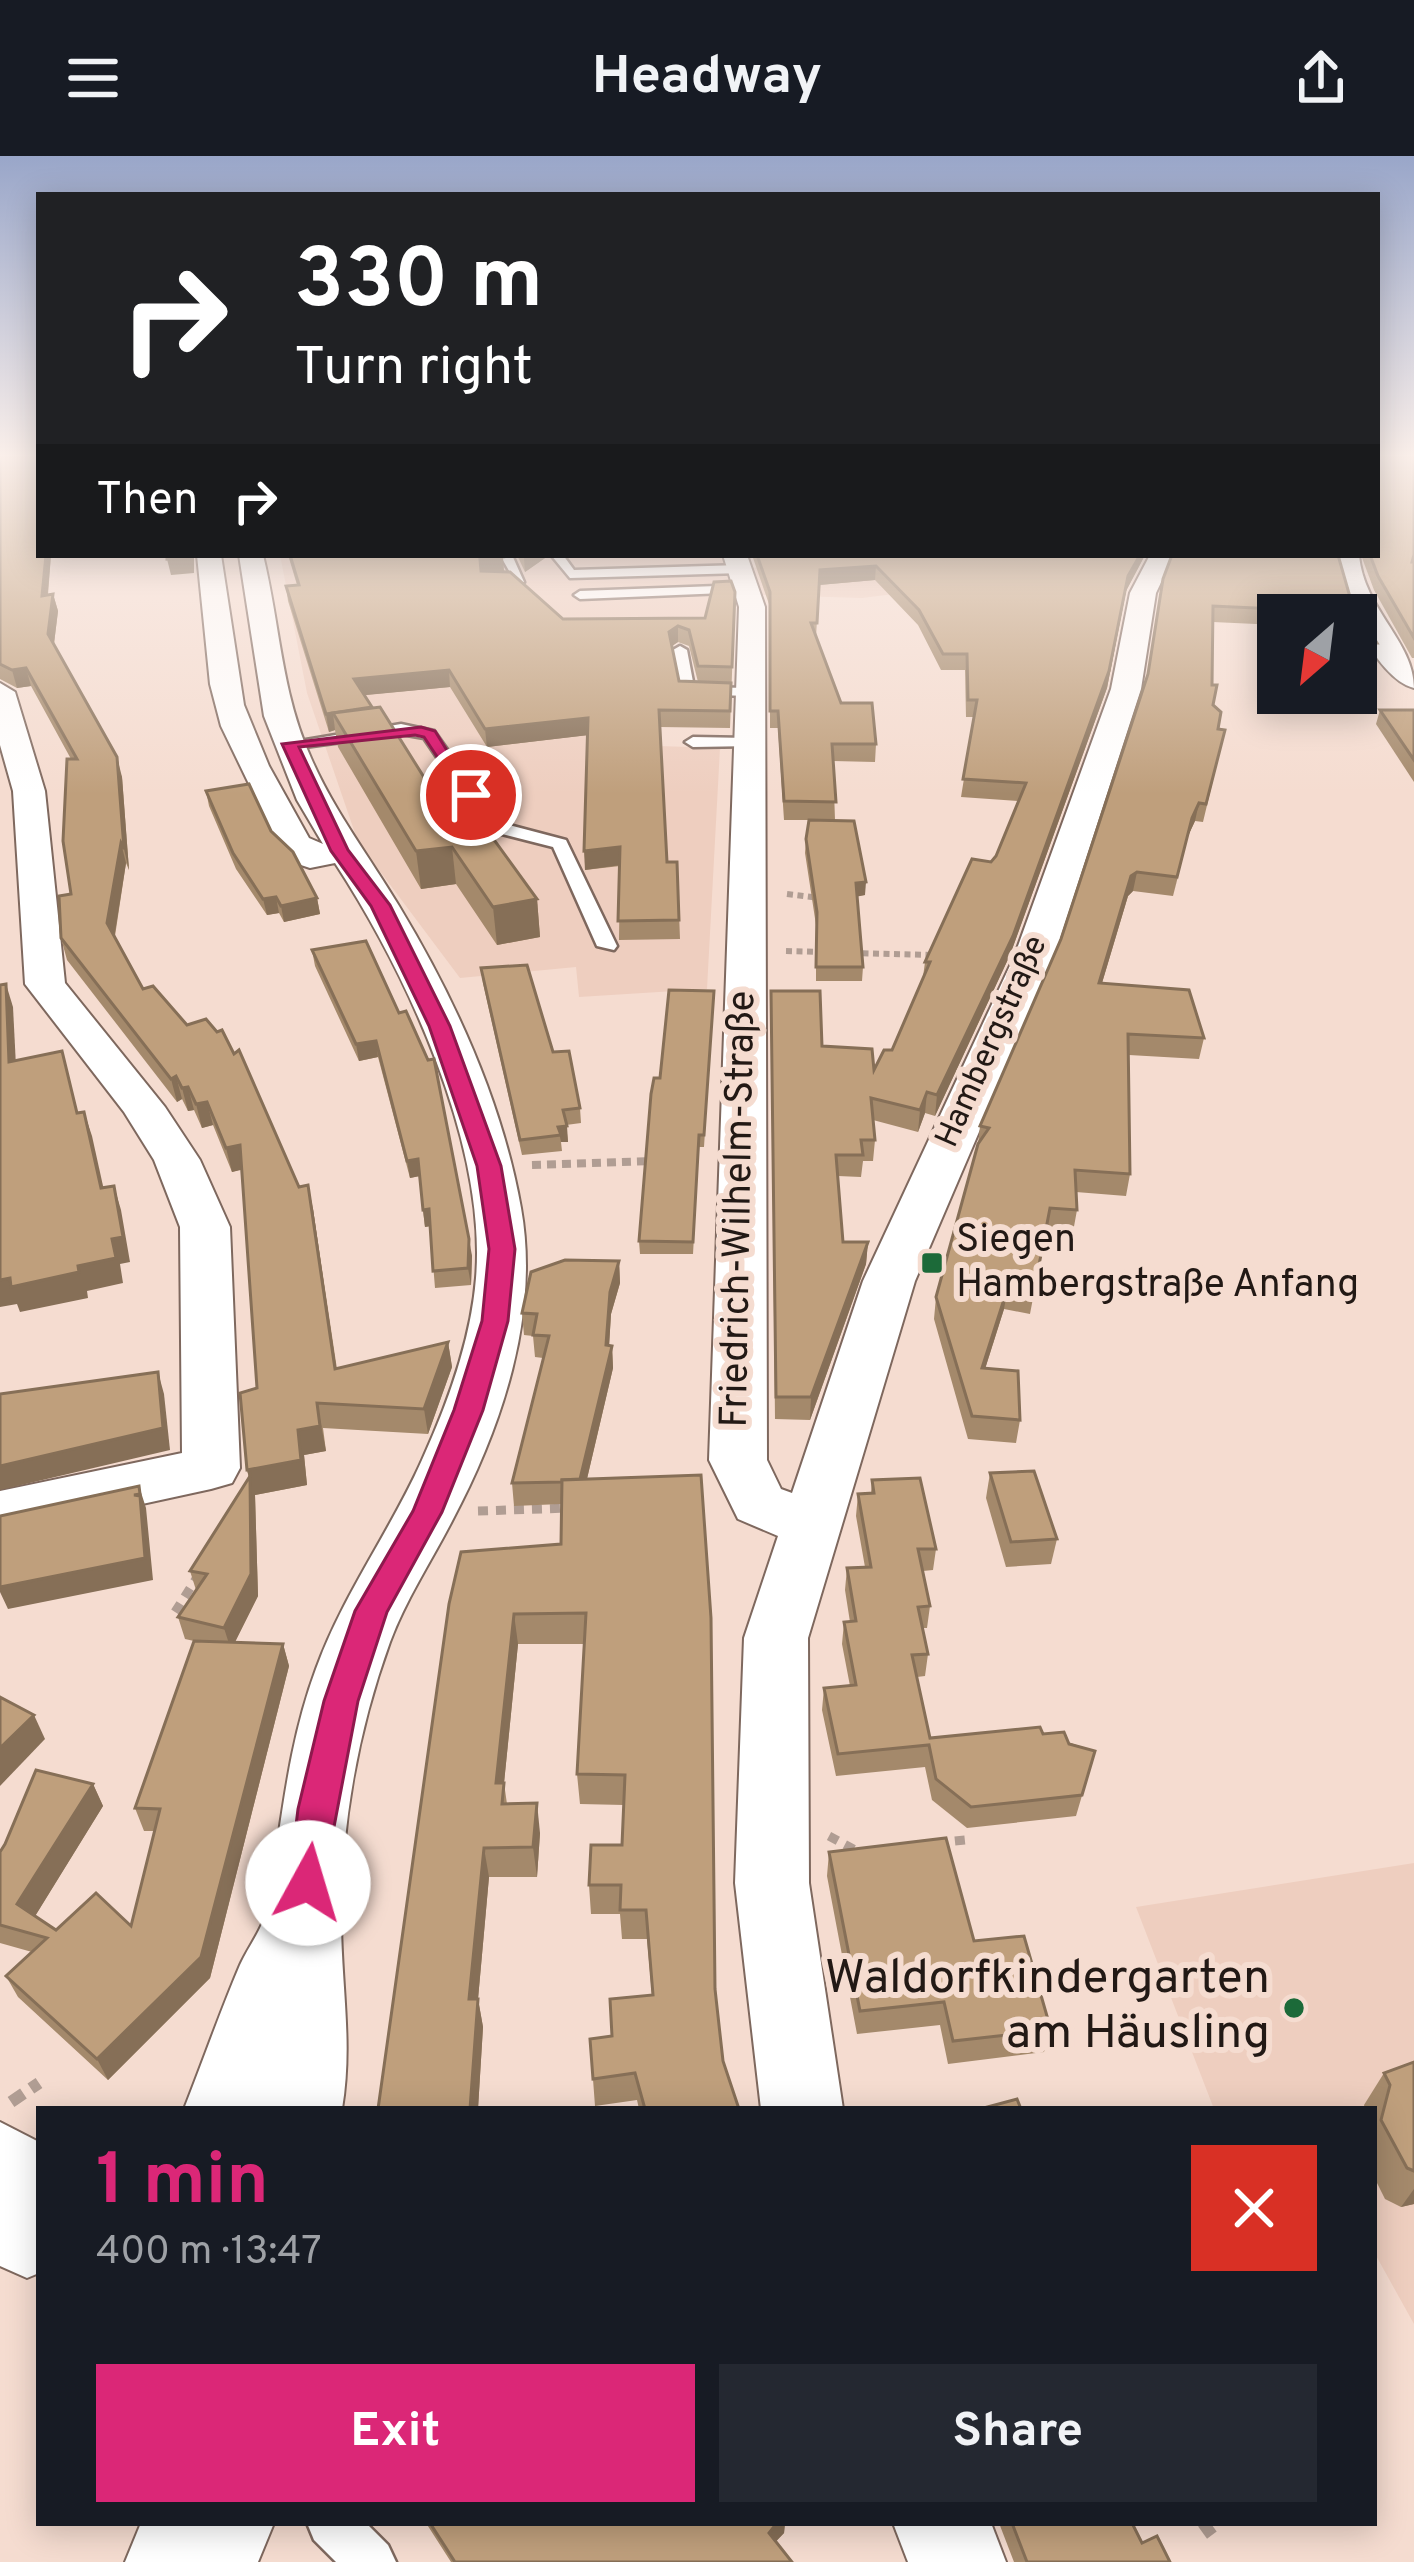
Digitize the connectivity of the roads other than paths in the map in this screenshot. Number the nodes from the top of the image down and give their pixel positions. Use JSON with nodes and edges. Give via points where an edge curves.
{"nodes":[{"id":1,"x":213,"y":569,"type":"edge"},
{"id":2,"x":255,"y":569,"type":"edge"},
{"id":3,"x":514,"y":569,"type":"edge"},
{"id":4,"x":567,"y":569,"type":"edge"},
{"id":5,"x":626,"y":569,"type":"edge"},
{"id":6,"x":1155,"y":569,"type":"edge"},
{"id":7,"x":1346,"y":569,"type":"edge"},
{"id":8,"x":629,"y":571,"type":"junction"},
{"id":9,"x":742,"y":571,"type":"edge"},
{"id":10,"x":489,"y":580,"type":"edge"},
{"id":11,"x":580,"y":595,"type":"dead end"},
{"id":12,"x":680,"y":650,"type":"edge"},
{"id":13,"x":1414,"y":679,"type":"edge"},
{"id":14,"x":0,"y":692,"type":"edge"},
{"id":15,"x":750,"y":692,"type":"junction"},
{"id":16,"x":692,"y":742,"type":"dead end"},
{"id":17,"x":748,"y":742,"type":"junction"},
{"id":18,"x":290,"y":744,"type":"junction"},
{"id":19,"x":320,"y":860,"type":"junction"},
{"id":20,"x":607,"y":946,"type":"dead end"},
{"id":21,"x":22,"y":989,"type":"edge"},
{"id":22,"x":0,"y":1513,"type":"edge"},
{"id":23,"x":810,"y":1524,"type":"junction"},
{"id":24,"x":304,"y":1920,"type":"junction"},
{"id":25,"x":226,"y":2106,"type":"edge"},
{"id":26,"x":302,"y":2106,"type":"edge"},
{"id":27,"x":802,"y":2106,"type":"edge"},
{"id":28,"x":334,"y":2526,"type":"edge"},
{"id":29,"x":943,"y":2526,"type":"edge"},
{"id":30,"x":371,"y":2562,"type":"edge"},
{"id":31,"x":957,"y":2562,"type":"edge"}],
"edges":[{"from":1,"to":19,"type":"street","via":[[224,682],[239,736],[295,844]]},
{"from":2,"to":18,"type":"street","via":[[275,706]]},
{"from":3,"to":10,"type":"lane","via":[[520,579]]},
{"from":4,"to":8,"type":"lane"},
{"from":5,"to":8,"type":"lane"},
{"from":6,"to":23,"type":"street","name":"Hambergstraße","via":[[1126,688],[1034,957],[889,1281]]},
{"from":7,"to":13,"type":"street","via":[[1388,653]]},
{"from":8,"to":9,"type":"lane"},
{"from":9,"to":11,"type":"lane"},
{"from":9,"to":15,"type":"street","name":"Friedrich-Wilhelm-Straße"},
{"from":12,"to":15,"type":"lane","via":[[687,692]]},
{"from":14,"to":21,"type":"street","via":[[29,791]]},
{"from":15,"to":17,"type":"street","name":"Friedrich-Wilhelm-Straße"},
{"from":16,"to":17,"type":"lane"},
{"from":17,"to":23,"type":"street","name":"Friedrich-Wilhelm-Straße","via":[[738,1460],[759,1504]]},
{"from":18,"to":19,"type":"street"},
{"from":18,"to":20,"type":"lane","via":[[401,729],[429,734],[492,826],[560,844]]},
{"from":19,"to":24,"type":"street","via":[[380,905],[440,1026],[489,1166],[502,1249],[495,1321],[469,1410],[427,1512],[371,1611],[341,1701],[316,1809]]},
{"from":21,"to":22,"type":"street","via":[[143,1107],[205,1227],[211,1468]]},
{"from":23,"to":27,"type":"street","via":[[776,1638],[771,1792],[772,1883]]},
{"from":24,"to":25,"type":"street","via":[[275,1973]]},
{"from":24,"to":26,"type":"street","via":[[313,2012]]},
{"from":28,"to":30,"type":"lane"},
{"from":29,"to":31,"type":"street"}]}
